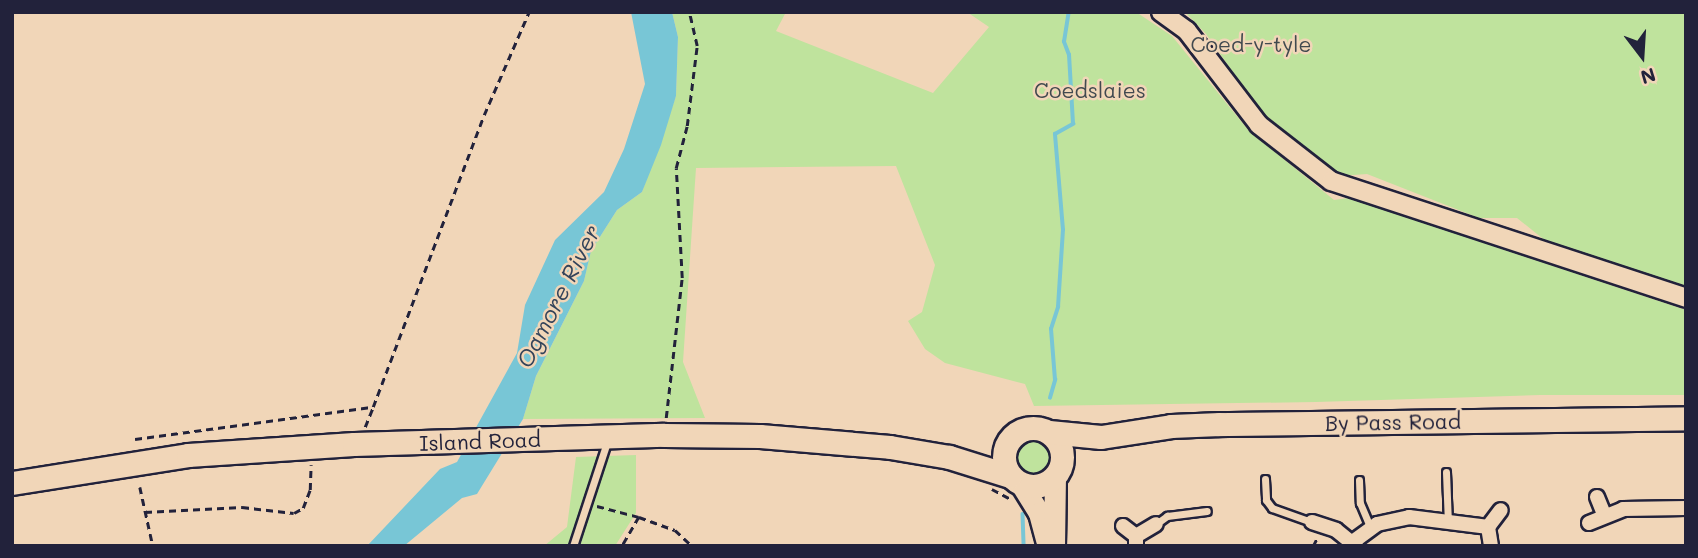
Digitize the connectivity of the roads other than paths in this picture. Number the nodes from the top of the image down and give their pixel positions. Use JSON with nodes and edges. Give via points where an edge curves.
{"nodes":[{"id":1,"x":1161,"y":12,"type":"edge"},
{"id":2,"x":1686,"y":298,"type":"edge"},
{"id":3,"x":1686,"y":418,"type":"edge"},
{"id":4,"x":1049,"y":432,"type":"junction"},
{"id":5,"x":1101,"y":437,"type":"junction"},
{"id":6,"x":1010,"y":438,"type":"junction"},
{"id":7,"x":609,"y":439,"type":"junction"},
{"id":8,"x":949,"y":457,"type":"junction"},
{"id":9,"x":1059,"y":470,"type":"junction"},
{"id":10,"x":1446,"y":472,"type":"dead end"},
{"id":11,"x":1265,"y":479,"type":"dead end"},
{"id":12,"x":1359,"y":480,"type":"dead end"},
{"id":13,"x":12,"y":483,"type":"edge"},
{"id":14,"x":1017,"y":489,"type":"junction"},
{"id":15,"x":1597,"y":497,"type":"dead end"},
{"id":16,"x":1686,"y":508,"type":"edge"},
{"id":17,"x":1502,"y":510,"type":"dead end"},
{"id":18,"x":1207,"y":511,"type":"dead end"},
{"id":19,"x":1604,"y":514,"type":"junction"},
{"id":20,"x":1312,"y":522,"type":"joint"},
{"id":21,"x":1448,"y":523,"type":"junction"},
{"id":22,"x":1589,"y":523,"type":"dead end"},
{"id":23,"x":1156,"y":524,"type":"joint"},
{"id":24,"x":1123,"y":526,"type":"dead end"},
{"id":25,"x":1488,"y":527,"type":"junction"},
{"id":26,"x":1371,"y":528,"type":"junction"},
{"id":27,"x":1136,"y":541,"type":"edge"},
{"id":28,"x":1355,"y":543,"type":"edge"},
{"id":29,"x":573,"y":546,"type":"edge"},
{"id":30,"x":1048,"y":546,"type":"edge"},
{"id":31,"x":1054,"y":546,"type":"edge"},
{"id":32,"x":1491,"y":546,"type":"edge"}],
"edges":[{"from":1,"to":2,"type":"street","via":[[1187,31],[1259,125],[1331,181]]},
{"from":3,"to":5,"type":"main road","name":"By Pass Road","via":[[1220,424]]},
{"from":4,"to":5,"type":"main road","name":"By Pass Road"},
{"from":4,"to":6,"type":"main road","via":[[1025,428]]},
{"from":4,"to":9,"type":"main road","via":[[1060,446]]},
{"from":5,"to":9,"type":"main road","name":"By Pass Road"},
{"from":6,"to":8,"type":"main road","name":"Island Road","via":[[975,454]]},
{"from":6,"to":14,"type":"main road","via":[[1004,461]]},
{"from":7,"to":8,"type":"main road","name":"Island Road","via":[[664,435],[825,441]]},
{"from":7,"to":13,"type":"main road","name":"Island Road","via":[[354,444],[188,455]]},
{"from":7,"to":29,"type":"lane"},
{"from":8,"to":14,"type":"main road","name":"Island Road"},
{"from":9,"to":14,"type":"main road","via":[[1043,485]]},
{"from":9,"to":31,"type":"main road"},
{"from":10,"to":21,"type":"lane"},
{"from":11,"to":20,"type":"lane","via":[[1266,500],[1272,508]]},
{"from":12,"to":26,"type":"lane","via":[[1360,503]]},
{"from":14,"to":30,"type":"main road","via":[[1039,513]]},
{"from":15,"to":19,"type":"street"},
{"from":16,"to":19,"type":"street","via":[[1647,507]]},
{"from":17,"to":25,"type":"street"},
{"from":18,"to":23,"type":"lane","via":[[1167,516]]},
{"from":19,"to":22,"type":"street"},
{"from":20,"to":28,"type":"street"},
{"from":21,"to":25,"type":"street"},
{"from":21,"to":26,"type":"street","via":[[1409,517]]},
{"from":23,"to":27,"type":"street"},
{"from":24,"to":27,"type":"street"},
{"from":25,"to":32,"type":"street"},
{"from":26,"to":28,"type":"street"}]}
